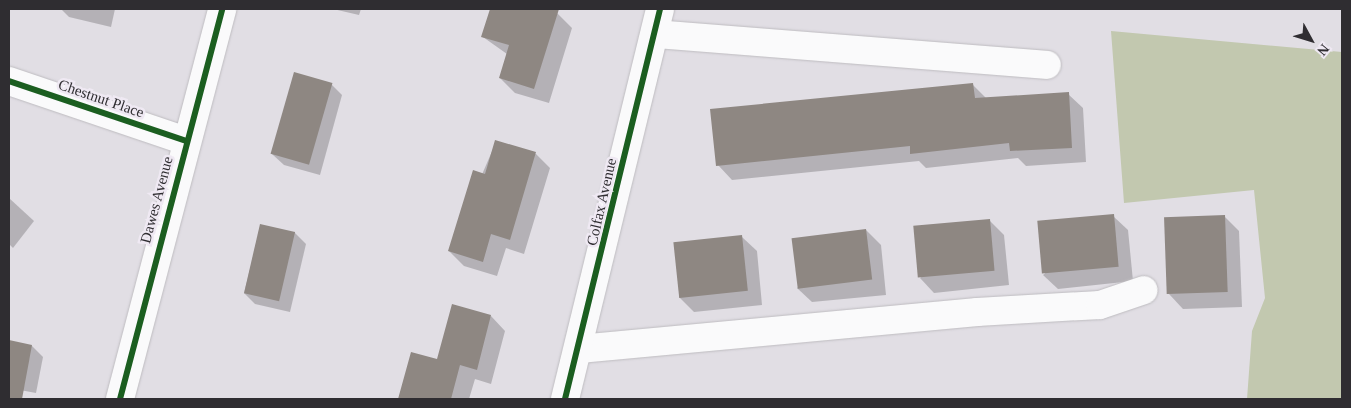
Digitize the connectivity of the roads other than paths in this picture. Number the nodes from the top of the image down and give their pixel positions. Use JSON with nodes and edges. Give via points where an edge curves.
{"nodes":[{"id":1,"x":222,"y":9,"type":"edge"},
{"id":2,"x":657,"y":21,"type":"edge"},
{"id":3,"x":1047,"y":65,"type":"dead end"},
{"id":4,"x":9,"y":81,"type":"edge"},
{"id":5,"x":186,"y":141,"type":"junction"},
{"id":6,"x":1144,"y":290,"type":"dead end"},
{"id":7,"x":579,"y":349,"type":"junction"},
{"id":8,"x":120,"y":399,"type":"edge"},
{"id":9,"x":565,"y":399,"type":"edge"}],
"edges":[{"from":1,"to":5,"type":"street","name":"Dawes Avenue"},
{"from":2,"to":3,"type":"street"},
{"from":2,"to":7,"type":"street","name":"Colfax Avenue"},
{"from":4,"to":5,"type":"street","name":"Chestnut Place"},
{"from":5,"to":8,"type":"street","name":"Dawes Avenue"},
{"from":6,"to":7,"type":"street","via":[[1100,306],[977,312]]},
{"from":7,"to":9,"type":"street","name":"Colfax Avenue"}]}
